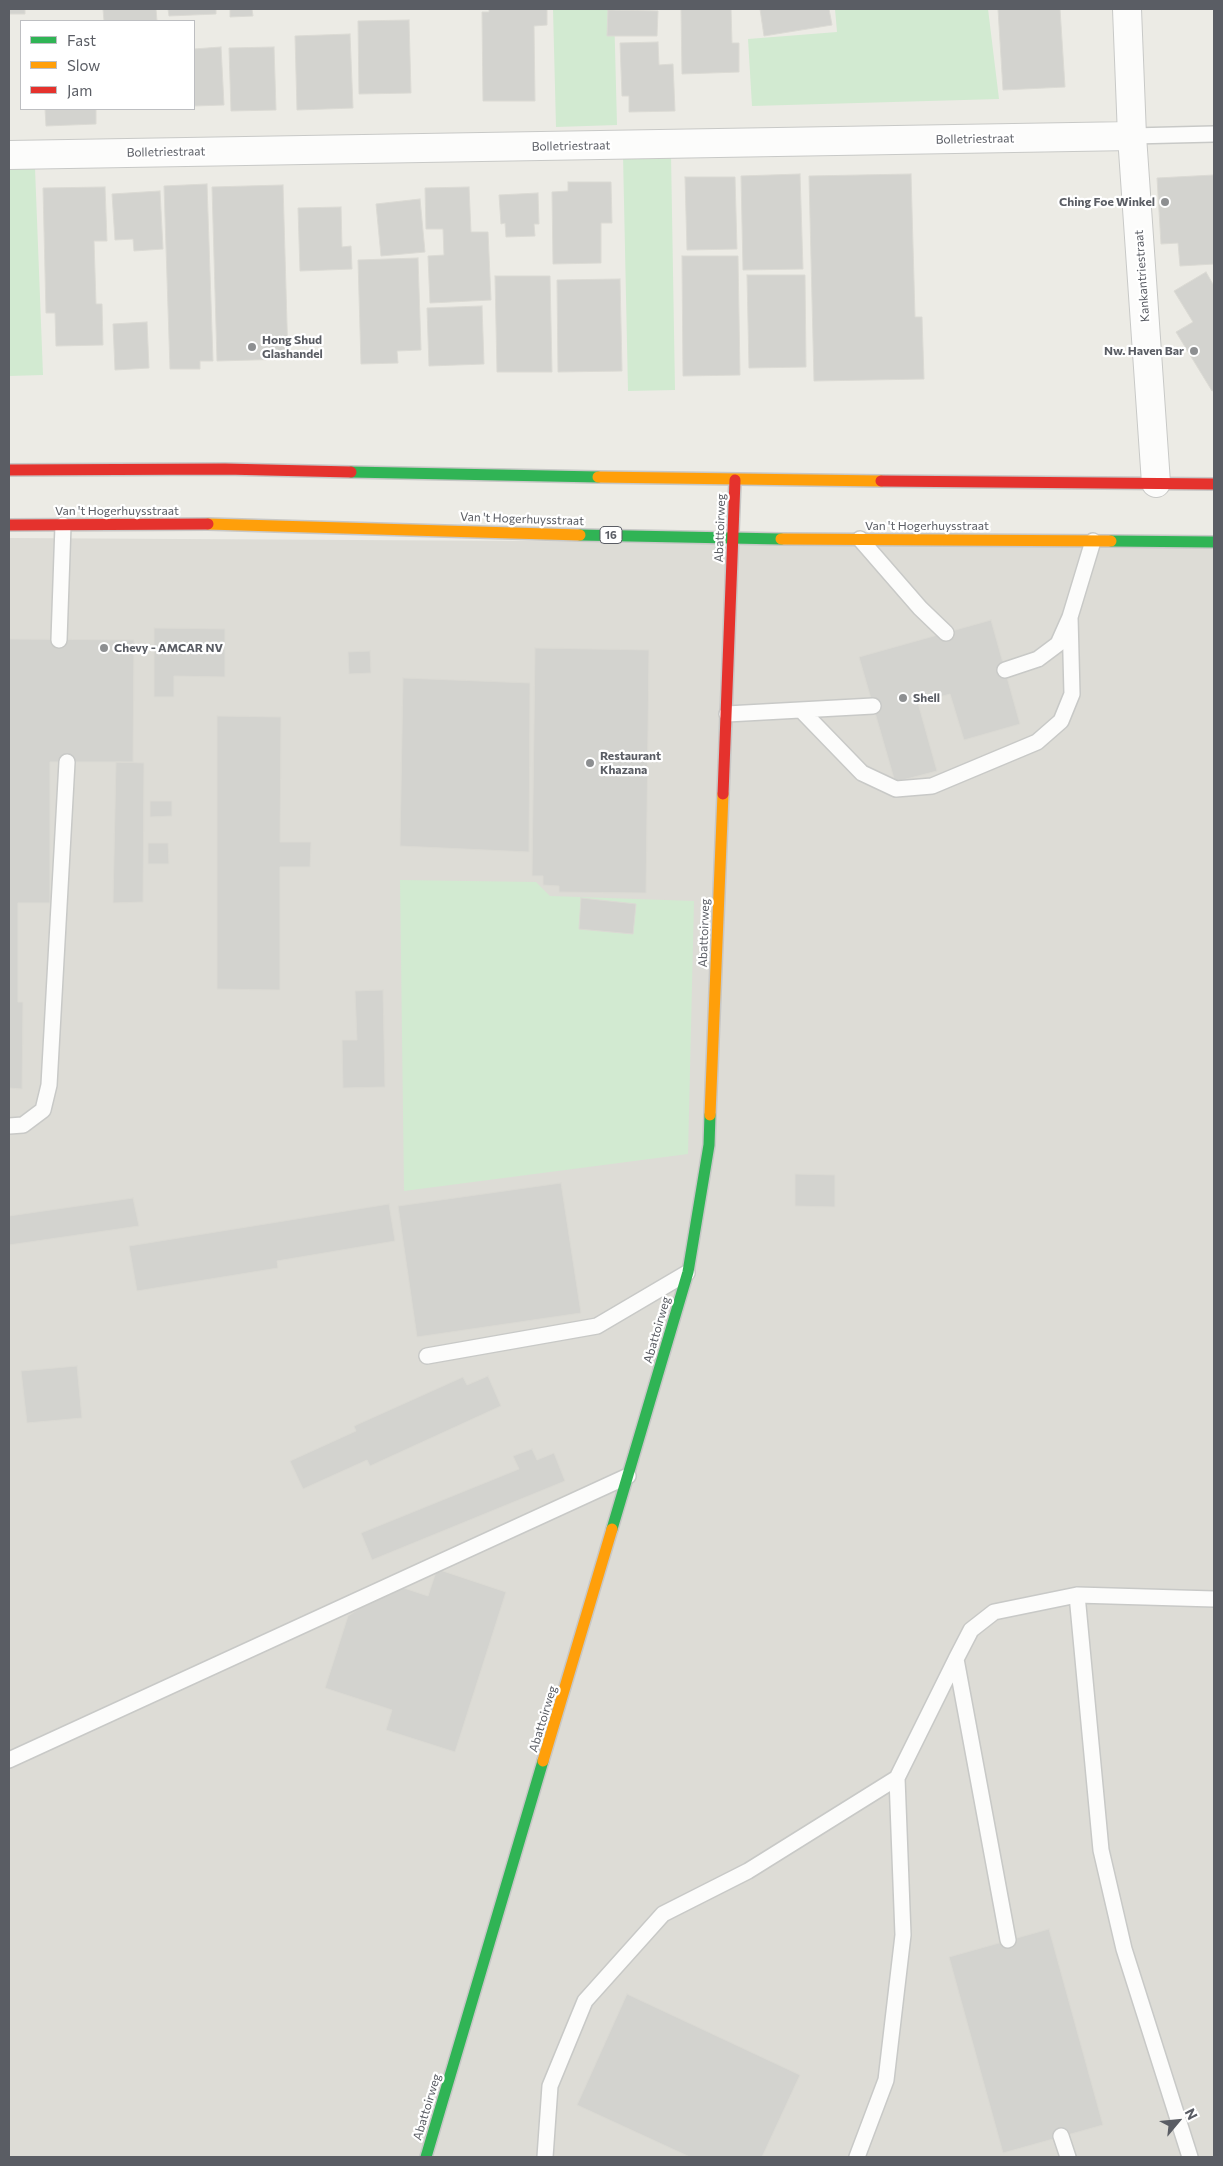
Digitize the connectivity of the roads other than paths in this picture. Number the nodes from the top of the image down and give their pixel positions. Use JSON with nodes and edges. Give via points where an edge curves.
{"nodes":[{"id":1,"x":1127,"y":9,"type":"edge"},
{"id":2,"x":1214,"y":134,"type":"edge"},
{"id":3,"x":1132,"y":136,"type":"junction"},
{"id":4,"x":9,"y":155,"type":"edge"},
{"id":5,"x":9,"y":470,"type":"edge"},
{"id":6,"x":735,"y":480,"type":"junction"},
{"id":7,"x":1156,"y":483,"type":"junction"},
{"id":8,"x":1214,"y":484,"type":"edge"},
{"id":9,"x":9,"y":525,"type":"edge"},
{"id":10,"x":63,"y":525,"type":"junction"},
{"id":11,"x":734,"y":539,"type":"junction"},
{"id":12,"x":860,"y":539,"type":"junction"},
{"id":13,"x":1093,"y":541,"type":"junction"},
{"id":14,"x":1214,"y":542,"type":"edge"},
{"id":15,"x":1070,"y":617,"type":"junction"},
{"id":16,"x":946,"y":633,"type":"dead end"},
{"id":17,"x":59,"y":640,"type":"dead end"},
{"id":18,"x":1005,"y":670,"type":"dead end"},
{"id":19,"x":873,"y":706,"type":"dead end"},
{"id":20,"x":801,"y":710,"type":"junction"},
{"id":21,"x":727,"y":714,"type":"junction"},
{"id":22,"x":67,"y":762,"type":"dead end"},
{"id":23,"x":9,"y":1126,"type":"edge"},
{"id":24,"x":688,"y":1272,"type":"junction"},
{"id":25,"x":427,"y":1356,"type":"dead end"},
{"id":26,"x":630,"y":1475,"type":"junction"},
{"id":27,"x":1077,"y":1595,"type":"junction"},
{"id":28,"x":1214,"y":1599,"type":"edge"},
{"id":29,"x":956,"y":1659,"type":"junction"},
{"id":30,"x":9,"y":1760,"type":"edge"},
{"id":31,"x":897,"y":1778,"type":"junction"},
{"id":32,"x":1008,"y":1940,"type":"dead end"},
{"id":33,"x":1060,"y":2136,"type":"dead end"},
{"id":34,"x":426,"y":2157,"type":"edge"},
{"id":35,"x":545,"y":2157,"type":"edge"},
{"id":36,"x":857,"y":2157,"type":"edge"},
{"id":37,"x":1068,"y":2157,"type":"edge"},
{"id":38,"x":1190,"y":2157,"type":"edge"}],
"edges":[{"from":1,"to":3,"type":"street","name":"Kankantriestraat"},
{"from":2,"to":3,"type":"lane"},
{"from":3,"to":4,"type":"street","name":"Bolletriestraat"},
{"from":3,"to":7,"type":"street","name":"Kankantriestraat"},
{"from":5,"to":6,"type":"main road","via":[[225,469]]},
{"from":6,"to":7,"type":"main road"},
{"from":6,"to":11,"type":"main road","name":"Abattoirweg"},
{"from":7,"to":8,"type":"main road"},
{"from":9,"to":10,"type":"main road","name":"Van 't Hogerhuysstraat","number":"16"},
{"from":10,"to":11,"type":"main road","name":"Van 't Hogerhuysstraat","number":"16","via":[[202,524]]},
{"from":10,"to":17,"type":"lane"},
{"from":11,"to":12,"type":"main road","name":"Van 't Hogerhuysstraat","number":"16"},
{"from":11,"to":21,"type":"main road","name":"Abattoirweg"},
{"from":12,"to":13,"type":"main road","name":"Van 't Hogerhuysstraat","number":"16"},
{"from":12,"to":16,"type":"lane"},
{"from":13,"to":14,"type":"main road","name":"Van 't Hogerhuysstraat","number":"16"},
{"from":13,"to":15,"type":"lane"},
{"from":15,"to":18,"type":"lane","via":[[1058,644],[1038,658]]},
{"from":15,"to":20,"type":"lane","via":[[1072,694],[1061,721],[1037,742],[932,786],[896,789],[862,773]]},
{"from":19,"to":20,"type":"lane"},
{"from":20,"to":21,"type":"lane"},
{"from":21,"to":24,"type":"main road","name":"Abattoirweg","via":[[709,1145]]},
{"from":22,"to":23,"type":"lane","via":[[49,1085],[43,1110],[23,1125]]},
{"from":24,"to":25,"type":"lane","via":[[597,1326]]},
{"from":24,"to":26,"type":"main road","name":"Abattoirweg"},
{"from":26,"to":30,"type":"lane"},
{"from":26,"to":34,"type":"main road","name":"Abattoirweg"},
{"from":27,"to":28,"type":"lane"},
{"from":27,"to":29,"type":"lane","via":[[994,1612],[971,1630]]},
{"from":27,"to":38,"type":"lane","via":[[1101,1850],[1124,1949]]},
{"from":29,"to":31,"type":"lane"},
{"from":29,"to":32,"type":"lane"},
{"from":31,"to":35,"type":"lane","via":[[748,1871],[663,1914],[585,2001],[550,2086]]},
{"from":31,"to":36,"type":"lane","via":[[903,1935],[886,2080]]},
{"from":33,"to":37,"type":"lane"}]}
